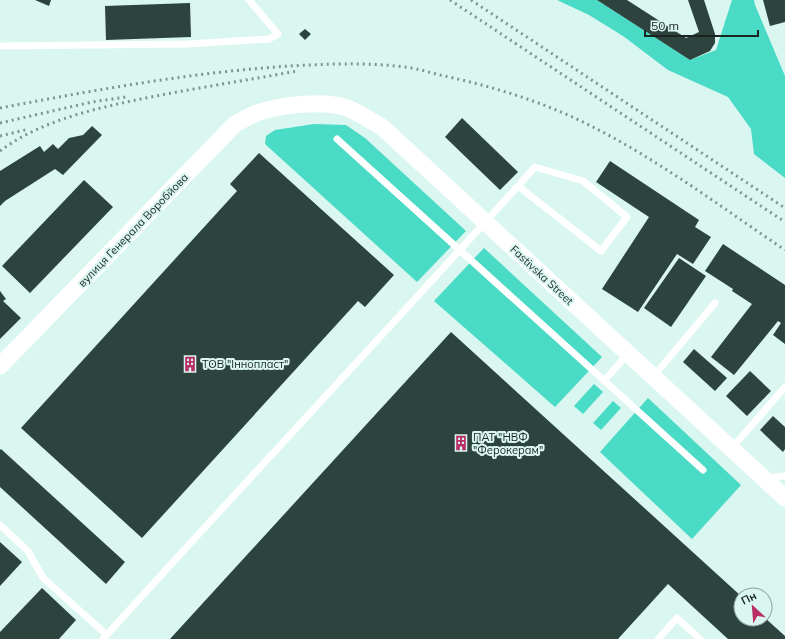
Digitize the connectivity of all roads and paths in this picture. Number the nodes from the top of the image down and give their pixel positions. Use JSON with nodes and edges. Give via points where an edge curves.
{"nodes":[{"id":1,"x":249,"y":0,"type":"edge"},
{"id":2,"x":0,"y":46,"type":"edge"},
{"id":3,"x":275,"y":108,"type":"joint"},
{"id":4,"x":337,"y":139,"type":"dead end"},
{"id":5,"x":518,"y":186,"type":"junction"},
{"id":6,"x":486,"y":222,"type":"junction"},
{"id":7,"x":460,"y":250,"type":"junction"},
{"id":8,"x":715,"y":303,"type":"dead end"},
{"id":9,"x":628,"y":354,"type":"junction"},
{"id":10,"x":0,"y":366,"type":"edge"},
{"id":11,"x":653,"y":377,"type":"junction"},
{"id":12,"x":604,"y":380,"type":"junction"},
{"id":13,"x":785,"y":387,"type":"edge"},
{"id":14,"x":731,"y":449,"type":"junction"},
{"id":15,"x":703,"y":470,"type":"dead end"},
{"id":16,"x":785,"y":476,"type":"edge"},
{"id":17,"x":762,"y":478,"type":"junction"},
{"id":18,"x":785,"y":498,"type":"edge"},
{"id":19,"x":0,"y":525,"type":"edge"},
{"id":20,"x":105,"y":637,"type":"edge"},
{"id":21,"x":658,"y":639,"type":"edge"},
{"id":22,"x":700,"y":639,"type":"edge"}],
"edges":[{"from":1,"to":2,"type":"lane","via":[[278,34],[269,39],[188,44]]},
{"from":3,"to":6,"type":"street","name":"Fastivska Street","via":[[333,105],[349,109],[382,127]]},
{"from":3,"to":10,"type":"street","name":"вулиця Генерала Воробйова","via":[[235,124]]},
{"from":4,"to":7,"type":"lane"},
{"from":5,"to":5,"type":"lane","via":[[535,167],[583,181],[627,217],[601,251]]},
{"from":5,"to":6,"type":"lane"},
{"from":6,"to":7,"type":"lane"},
{"from":6,"to":9,"type":"street","name":"Fastivska Street"},
{"from":7,"to":12,"type":"lane"},
{"from":7,"to":20,"type":"lane"},
{"from":8,"to":11,"type":"lane"},
{"from":9,"to":11,"type":"street","name":"Fastivska Street"},
{"from":9,"to":12,"type":"lane"},
{"from":11,"to":14,"type":"street","name":"Fastivska Street"},
{"from":12,"to":15,"type":"lane"},
{"from":13,"to":14,"type":"lane"},
{"from":14,"to":17,"type":"street","name":"Fastivska Street"},
{"from":16,"to":17,"type":"lane"},
{"from":17,"to":18,"type":"street","name":"Fastivska Street"},
{"from":19,"to":20,"type":"lane","via":[[28,551],[43,578]]},
{"from":21,"to":22,"type":"lane","via":[[677,618]]}]}
